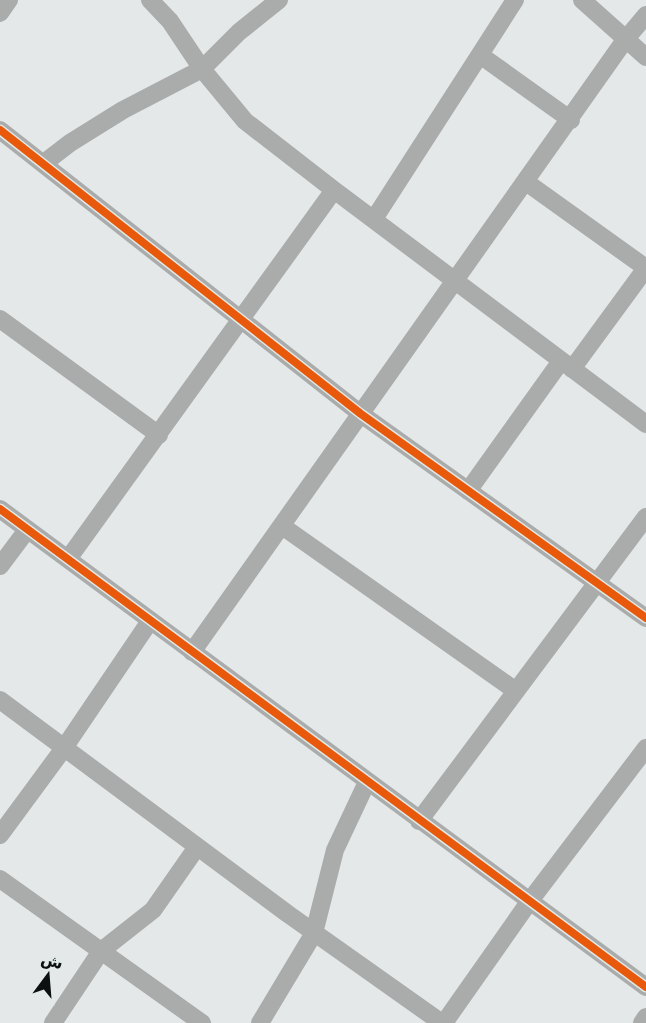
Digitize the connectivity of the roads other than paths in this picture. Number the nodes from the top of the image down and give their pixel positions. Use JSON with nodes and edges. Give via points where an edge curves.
{"nodes":[{"id":1,"x":9,"y":0,"type":"edge"},
{"id":2,"x":150,"y":0,"type":"edge"},
{"id":3,"x":279,"y":0,"type":"edge"},
{"id":4,"x":515,"y":0,"type":"edge"},
{"id":5,"x":582,"y":0,"type":"edge"},
{"id":6,"x":0,"y":13,"type":"edge"},
{"id":7,"x":646,"y":15,"type":"edge"},
{"id":8,"x":626,"y":39,"type":"junction"},
{"id":9,"x":480,"y":55,"type":"junction"},
{"id":10,"x":646,"y":57,"type":"edge"},
{"id":11,"x":202,"y":69,"type":"junction"},
{"id":12,"x":571,"y":120,"type":"junction"},
{"id":13,"x":0,"y":130,"type":"edge"},
{"id":14,"x":44,"y":164,"type":"junction"},
{"id":15,"x":526,"y":182,"type":"junction"},
{"id":16,"x":334,"y":190,"type":"junction"},
{"id":17,"x":374,"y":219,"type":"junction"},
{"id":18,"x":456,"y":282,"type":"junction"},
{"id":19,"x":0,"y":319,"type":"edge"},
{"id":20,"x":240,"y":321,"type":"junction"},
{"id":21,"x":567,"y":365,"type":"junction"},
{"id":22,"x":361,"y":414,"type":"junction"},
{"id":23,"x":646,"y":424,"type":"edge"},
{"id":24,"x":159,"y":435,"type":"junction"},
{"id":25,"x":468,"y":491,"type":"junction"},
{"id":26,"x":0,"y":509,"type":"edge"},
{"id":27,"x":646,"y":517,"type":"edge"},
{"id":28,"x":282,"y":526,"type":"junction"},
{"id":29,"x":27,"y":530,"type":"junction"},
{"id":30,"x":68,"y":560,"type":"junction"},
{"id":31,"x":0,"y":566,"type":"edge"},
{"id":32,"x":597,"y":582,"type":"junction"},
{"id":33,"x":646,"y":618,"type":"edge"},
{"id":34,"x":150,"y":621,"type":"junction"},
{"id":35,"x":192,"y":652,"type":"junction"},
{"id":36,"x":516,"y":691,"type":"junction"},
{"id":37,"x":0,"y":700,"type":"edge"},
{"id":38,"x":64,"y":748,"type":"junction"},
{"id":39,"x":646,"y":748,"type":"edge"},
{"id":40,"x":367,"y":782,"type":"junction"},
{"id":41,"x":419,"y":820,"type":"junction"},
{"id":42,"x":0,"y":835,"type":"edge"},
{"id":43,"x":197,"y":847,"type":"junction"},
{"id":44,"x":0,"y":879,"type":"edge"},
{"id":45,"x":529,"y":902,"type":"junction"},
{"id":46,"x":314,"y":933,"type":"junction"},
{"id":47,"x":101,"y":951,"type":"junction"},
{"id":48,"x":646,"y":987,"type":"edge"},
{"id":49,"x":646,"y":1017,"type":"edge"},
{"id":50,"x":53,"y":1023,"type":"edge"},
{"id":51,"x":202,"y":1023,"type":"edge"},
{"id":52,"x":260,"y":1023,"type":"edge"},
{"id":53,"x":443,"y":1023,"type":"edge"},
{"id":54,"x":642,"y":1023,"type":"edge"}],
"edges":[{"from":1,"to":6,"type":"street"},
{"from":2,"to":11,"type":"street","via":[[170,21]]},
{"from":3,"to":11,"type":"street"},
{"from":4,"to":9,"type":"street"},
{"from":5,"to":8,"type":"street"},
{"from":7,"to":8,"type":"street"},
{"from":8,"to":10,"type":"street"},
{"from":8,"to":12,"type":"street"},
{"from":9,"to":12,"type":"street"},
{"from":9,"to":17,"type":"street"},
{"from":11,"to":14,"type":"street","via":[[115,115]]},
{"from":11,"to":16,"type":"street","via":[[245,121]]},
{"from":12,"to":15,"type":"street"},
{"from":13,"to":14,"type":"street"},
{"from":14,"to":20,"type":"street"},
{"from":15,"to":18,"type":"street"},
{"from":15,"to":21,"type":"street","via":[[646,268]]},
{"from":16,"to":17,"type":"street"},
{"from":16,"to":20,"type":"street"},
{"from":17,"to":18,"type":"street"},
{"from":18,"to":21,"type":"street"},
{"from":18,"to":22,"type":"street"},
{"from":19,"to":24,"type":"street"},
{"from":20,"to":22,"type":"street"},
{"from":20,"to":24,"type":"street"},
{"from":21,"to":23,"type":"street"},
{"from":21,"to":25,"type":"street"},
{"from":22,"to":25,"type":"street"},
{"from":22,"to":28,"type":"street"},
{"from":24,"to":30,"type":"street"},
{"from":25,"to":32,"type":"street"},
{"from":26,"to":29,"type":"street"},
{"from":27,"to":32,"type":"street"},
{"from":28,"to":35,"type":"street"},
{"from":28,"to":36,"type":"street"},
{"from":29,"to":30,"type":"street"},
{"from":29,"to":31,"type":"street"},
{"from":30,"to":34,"type":"street"},
{"from":32,"to":33,"type":"street"},
{"from":32,"to":36,"type":"street"},
{"from":34,"to":35,"type":"street"},
{"from":34,"to":38,"type":"street"},
{"from":35,"to":40,"type":"street"},
{"from":36,"to":41,"type":"street"},
{"from":37,"to":38,"type":"street"},
{"from":38,"to":42,"type":"street"},
{"from":38,"to":43,"type":"street"},
{"from":39,"to":45,"type":"street"},
{"from":40,"to":41,"type":"street"},
{"from":40,"to":46,"type":"street","via":[[335,850]]},
{"from":41,"to":45,"type":"street"},
{"from":43,"to":46,"type":"street"},
{"from":43,"to":47,"type":"street","via":[[153,910]]},
{"from":44,"to":47,"type":"street"},
{"from":45,"to":48,"type":"street"},
{"from":45,"to":53,"type":"street"},
{"from":46,"to":52,"type":"street"},
{"from":46,"to":53,"type":"street"},
{"from":47,"to":50,"type":"street"},
{"from":47,"to":51,"type":"street"},
{"from":49,"to":54,"type":"street"}]}
